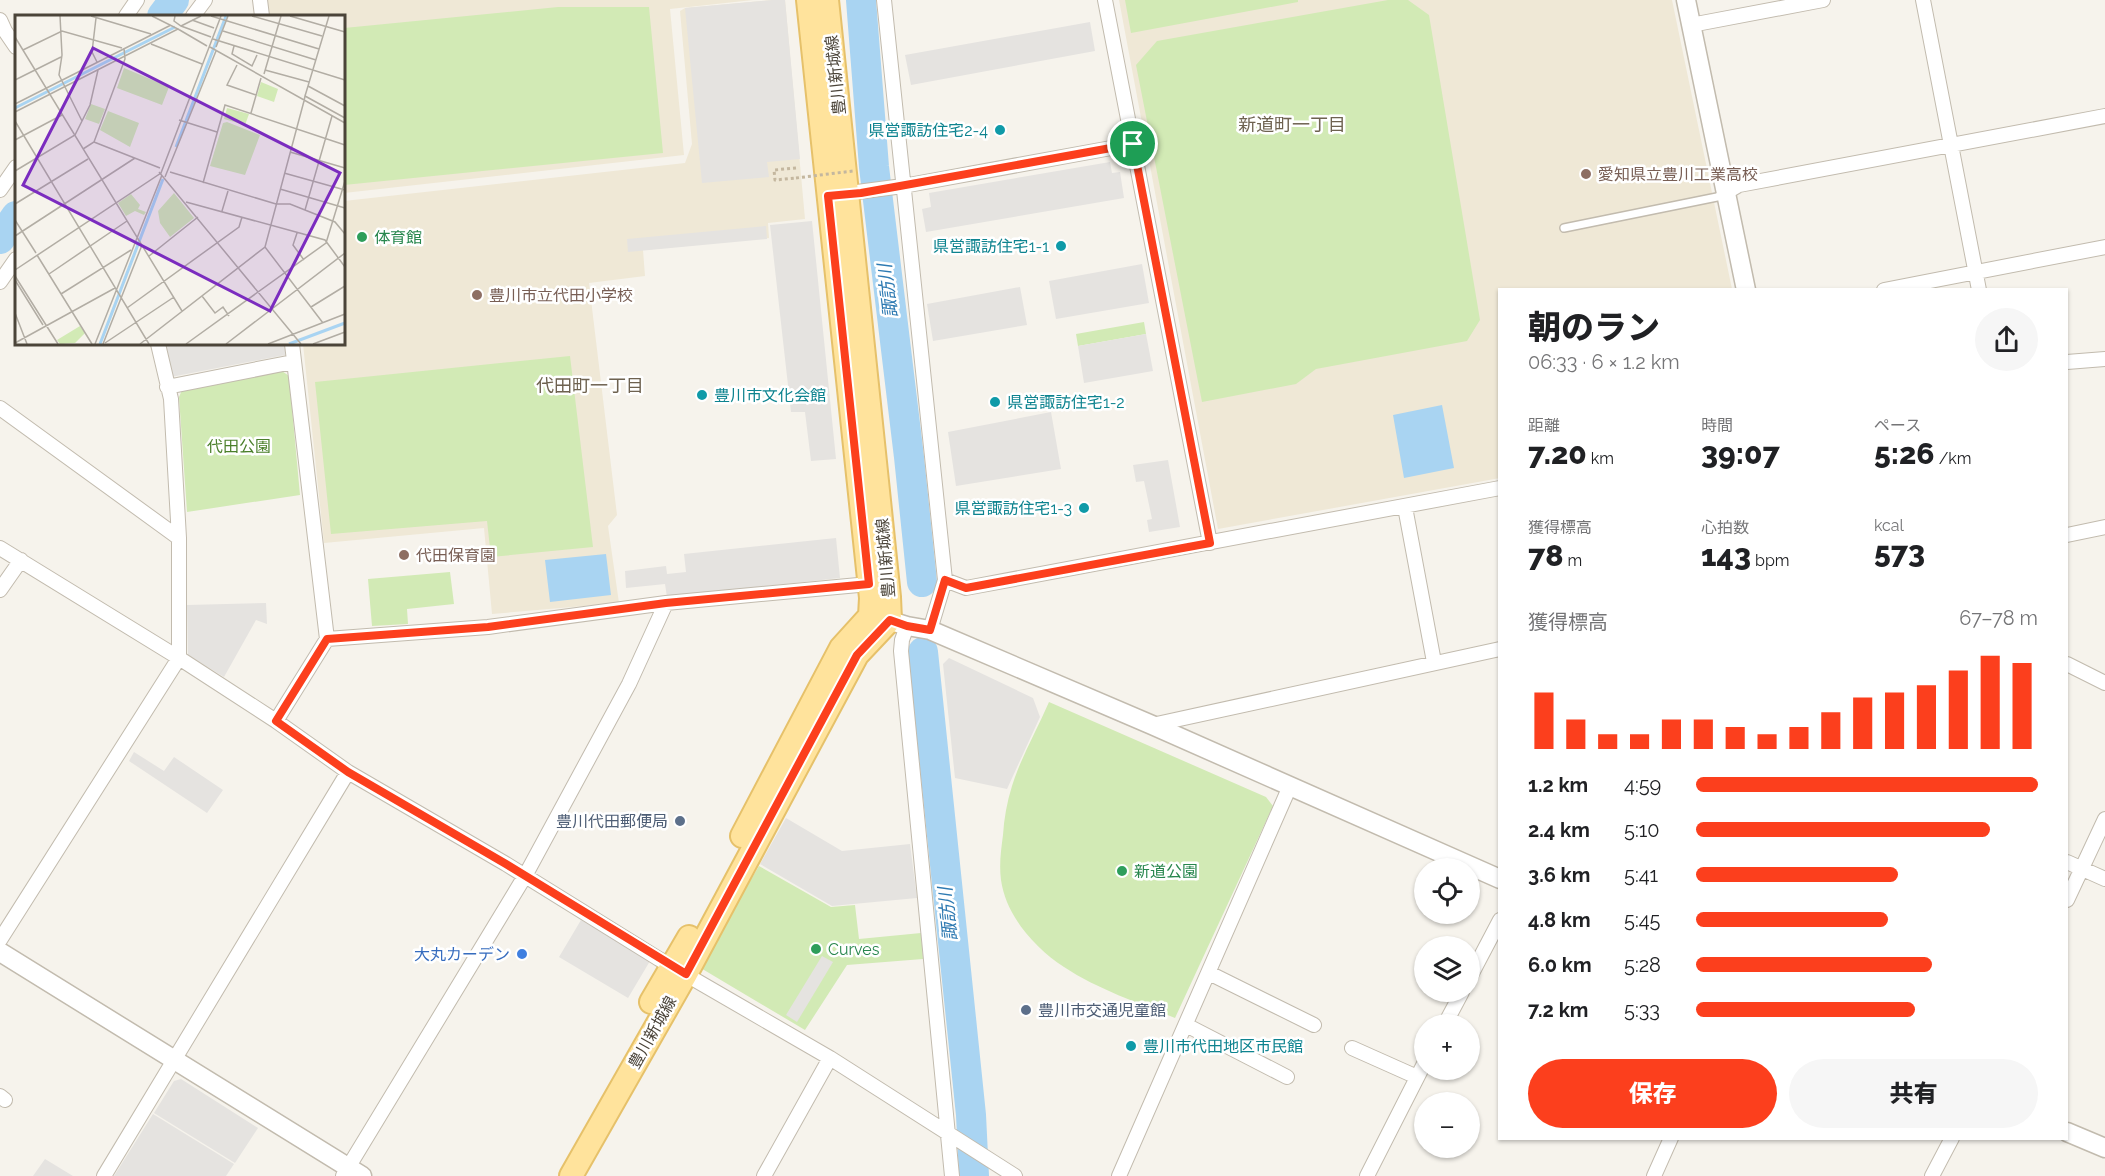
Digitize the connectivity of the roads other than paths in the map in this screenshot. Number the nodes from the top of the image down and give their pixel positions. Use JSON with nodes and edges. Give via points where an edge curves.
{"nodes":[{"id":1,"x":137,"y":0,"type":"edge"},
{"id":2,"x":205,"y":0,"type":"edge"},
{"id":3,"x":260,"y":0,"type":"edge"},
{"id":4,"x":808,"y":0,"type":"edge"},
{"id":5,"x":827,"y":0,"type":"edge"},
{"id":6,"x":884,"y":0,"type":"edge"},
{"id":7,"x":1105,"y":0,"type":"edge"},
{"id":8,"x":1686,"y":0,"type":"edge"},
{"id":9,"x":1823,"y":0,"type":"edge"},
{"id":10,"x":1923,"y":0,"type":"edge"},
{"id":11,"x":127,"y":15,"type":"edge"},
{"id":12,"x":194,"y":15,"type":"edge"},
{"id":13,"x":262,"y":15,"type":"edge"},
{"id":14,"x":0,"y":20,"type":"edge"},
{"id":15,"x":1691,"y":26,"type":"junction"},
{"id":16,"x":15,"y":46,"type":"edge"},
{"id":17,"x":2105,"y":116,"type":"edge"},
{"id":18,"x":1133,"y":144,"type":"junction"},
{"id":19,"x":1952,"y":146,"type":"junction"},
{"id":20,"x":15,"y":168,"type":"edge"},
{"id":21,"x":896,"y":187,"type":"junction"},
{"id":22,"x":0,"y":190,"type":"edge"},
{"id":23,"x":1727,"y":192,"type":"junction"},
{"id":24,"x":845,"y":194,"type":"junction"},
{"id":25,"x":1564,"y":228,"type":"dead end"},
{"id":26,"x":2105,"y":247,"type":"edge"},
{"id":27,"x":15,"y":260,"type":"edge"},
{"id":28,"x":1976,"y":272,"type":"junction"},
{"id":29,"x":0,"y":282,"type":"edge"},
{"id":30,"x":1746,"y":288,"type":"edge"},
{"id":31,"x":1894,"y":288,"type":"edge"},
{"id":32,"x":1979,"y":288,"type":"edge"},
{"id":33,"x":158,"y":345,"type":"edge"},
{"id":34,"x":292,"y":345,"type":"edge"},
{"id":35,"x":2105,"y":359,"type":"edge"},
{"id":36,"x":293,"y":362,"type":"junction"},
{"id":37,"x":2068,"y":362,"type":"edge"},
{"id":38,"x":167,"y":387,"type":"junction"},
{"id":39,"x":0,"y":408,"type":"edge"},
{"id":40,"x":1498,"y":488,"type":"edge"},
{"id":41,"x":1405,"y":507,"type":"junction"},
{"id":42,"x":2105,"y":527,"type":"edge"},
{"id":43,"x":2068,"y":535,"type":"edge"},
{"id":44,"x":179,"y":538,"type":"junction"},
{"id":45,"x":1210,"y":543,"type":"junction"},
{"id":46,"x":0,"y":548,"type":"edge"},
{"id":47,"x":21,"y":560,"type":"junction"},
{"id":48,"x":945,"y":580,"type":"junction"},
{"id":49,"x":869,"y":584,"type":"junction"},
{"id":50,"x":0,"y":590,"type":"edge"},
{"id":51,"x":666,"y":603,"type":"junction"},
{"id":52,"x":889,"y":621,"type":"junction"},
{"id":53,"x":930,"y":630,"type":"junction"},
{"id":54,"x":327,"y":639,"type":"junction"},
{"id":55,"x":1498,"y":649,"type":"edge"},
{"id":56,"x":179,"y":658,"type":"junction"},
{"id":57,"x":1434,"y":662,"type":"junction"},
{"id":58,"x":2068,"y":664,"type":"edge"},
{"id":59,"x":2105,"y":683,"type":"edge"},
{"id":60,"x":276,"y":721,"type":"junction"},
{"id":61,"x":1152,"y":725,"type":"junction"},
{"id":62,"x":348,"y":772,"type":"junction"},
{"id":63,"x":1290,"y":786,"type":"junction"},
{"id":64,"x":2105,"y":819,"type":"edge"},
{"id":65,"x":2068,"y":861,"type":"edge"},
{"id":66,"x":2082,"y":868,"type":"junction"},
{"id":67,"x":525,"y":876,"type":"junction"},
{"id":68,"x":1498,"y":878,"type":"edge"},
{"id":69,"x":2105,"y":879,"type":"edge"},
{"id":70,"x":2068,"y":898,"type":"edge"},
{"id":71,"x":1498,"y":924,"type":"edge"},
{"id":72,"x":0,"y":940,"type":"edge"},
{"id":73,"x":0,"y":952,"type":"edge"},
{"id":74,"x":1480,"y":958,"type":"edge"},
{"id":75,"x":679,"y":970,"type":"junction"},
{"id":76,"x":1209,"y":973,"type":"junction"},
{"id":77,"x":1186,"y":1025,"type":"junction"},
{"id":78,"x":1314,"y":1025,"type":"dead end"},
{"id":79,"x":1352,"y":1048,"type":"dead end"},
{"id":80,"x":830,"y":1058,"type":"junction"},
{"id":81,"x":174,"y":1060,"type":"junction"},
{"id":82,"x":1414,"y":1076,"type":"edge"},
{"id":83,"x":1287,"y":1077,"type":"dead end"},
{"id":84,"x":1415,"y":1080,"type":"edge"},
{"id":85,"x":2068,"y":1132,"type":"edge"},
{"id":86,"x":949,"y":1133,"type":"junction"},
{"id":87,"x":1670,"y":1140,"type":"edge"},
{"id":88,"x":1951,"y":1140,"type":"edge"},
{"id":89,"x":2105,"y":1148,"type":"edge"},
{"id":90,"x":351,"y":1173,"type":"edge"},
{"id":91,"x":1008,"y":1173,"type":"edge"},
{"id":92,"x":104,"y":1176,"type":"edge"},
{"id":93,"x":554,"y":1176,"type":"edge"},
{"id":94,"x":571,"y":1176,"type":"edge"},
{"id":95,"x":764,"y":1176,"type":"edge"},
{"id":96,"x":952,"y":1176,"type":"edge"},
{"id":97,"x":1119,"y":1176,"type":"edge"},
{"id":98,"x":1367,"y":1176,"type":"edge"},
{"id":99,"x":1654,"y":1176,"type":"edge"},
{"id":100,"x":1932,"y":1176,"type":"edge"}],
"edges":[{"from":1,"to":11,"type":"street"},
{"from":2,"to":12,"type":"street"},
{"from":3,"to":13,"type":"street"},
{"from":4,"to":24,"type":"main road","name":"豊川新城線"},
{"from":5,"to":24,"type":"main road","name":"豊川新城線"},
{"from":6,"to":21,"type":"street"},
{"from":7,"to":18,"type":"street"},
{"from":8,"to":15,"type":"street"},
{"from":9,"to":15,"type":"street"},
{"from":10,"to":19,"type":"street"},
{"from":14,"to":16,"type":"street"},
{"from":15,"to":23,"type":"street"},
{"from":17,"to":19,"type":"street"},
{"from":18,"to":21,"type":"street"},
{"from":18,"to":45,"type":"street"},
{"from":19,"to":23,"type":"street","via":[[1739,185]]},
{"from":19,"to":28,"type":"street"},
{"from":20,"to":22,"type":"street"},
{"from":21,"to":24,"type":"street"},
{"from":21,"to":48,"type":"street"},
{"from":23,"to":25,"type":"lane"},
{"from":23,"to":30,"type":"street"},
{"from":24,"to":49,"type":"main road","name":"豊川新城線"},
{"from":24,"to":52,"type":"main road","name":"豊川新城線"},
{"from":26,"to":28,"type":"street"},
{"from":27,"to":29,"type":"street"},
{"from":28,"to":31,"type":"street"},
{"from":28,"to":32,"type":"street"},
{"from":33,"to":38,"type":"street"},
{"from":34,"to":36,"type":"street"},
{"from":35,"to":37,"type":"street"},
{"from":36,"to":38,"type":"street"},
{"from":36,"to":54,"type":"street"},
{"from":38,"to":44,"type":"street","via":[[171,399]]},
{"from":39,"to":44,"type":"street"},
{"from":40,"to":41,"type":"street"},
{"from":41,"to":45,"type":"street"},
{"from":41,"to":57,"type":"street"},
{"from":42,"to":43,"type":"street"},
{"from":44,"to":56,"type":"street"},
{"from":45,"to":48,"type":"street","via":[[966,588]]},
{"from":46,"to":47,"type":"street"},
{"from":47,"to":50,"type":"street"},
{"from":47,"to":56,"type":"street"},
{"from":48,"to":53,"type":"street"},
{"from":49,"to":51,"type":"street"},
{"from":49,"to":52,"type":"main road","name":"豊川新城線"},
{"from":51,"to":54,"type":"street","via":[[488,627]]},
{"from":51,"to":67,"type":"street","via":[[629,684]]},
{"from":52,"to":53,"type":"street"},
{"from":52,"to":75,"type":"main road","name":"豊川新城線","via":[[841,648]]},
{"from":52,"to":86,"type":"street","via":[[902,640]]},
{"from":53,"to":61,"type":"street"},
{"from":54,"to":60,"type":"street"},
{"from":55,"to":57,"type":"street"},
{"from":56,"to":60,"type":"street"},
{"from":56,"to":72,"type":"street"},
{"from":57,"to":61,"type":"street"},
{"from":58,"to":59,"type":"street"},
{"from":60,"to":62,"type":"street"},
{"from":61,"to":63,"type":"street"},
{"from":62,"to":67,"type":"street"},
{"from":62,"to":81,"type":"street"},
{"from":63,"to":68,"type":"street"},
{"from":63,"to":76,"type":"street"},
{"from":64,"to":66,"type":"street"},
{"from":65,"to":66,"type":"street"},
{"from":66,"to":69,"type":"street"},
{"from":66,"to":70,"type":"street"},
{"from":67,"to":75,"type":"street"},
{"from":67,"to":90,"type":"street"},
{"from":71,"to":74,"type":"street"},
{"from":73,"to":81,"type":"street"},
{"from":75,"to":80,"type":"street"},
{"from":75,"to":93,"type":"main road","name":"豊川新城線"},
{"from":75,"to":94,"type":"main road","name":"豊川新城線"},
{"from":76,"to":77,"type":"street"},
{"from":76,"to":78,"type":"street"},
{"from":77,"to":83,"type":"street"},
{"from":77,"to":97,"type":"street"},
{"from":79,"to":82,"type":"street"},
{"from":80,"to":86,"type":"street"},
{"from":80,"to":95,"type":"street"},
{"from":81,"to":90,"type":"street"},
{"from":81,"to":92,"type":"street"},
{"from":84,"to":98,"type":"street"},
{"from":85,"to":89,"type":"street"},
{"from":86,"to":91,"type":"street"},
{"from":86,"to":96,"type":"street"},
{"from":87,"to":99,"type":"street"},
{"from":88,"to":100,"type":"street"}]}
